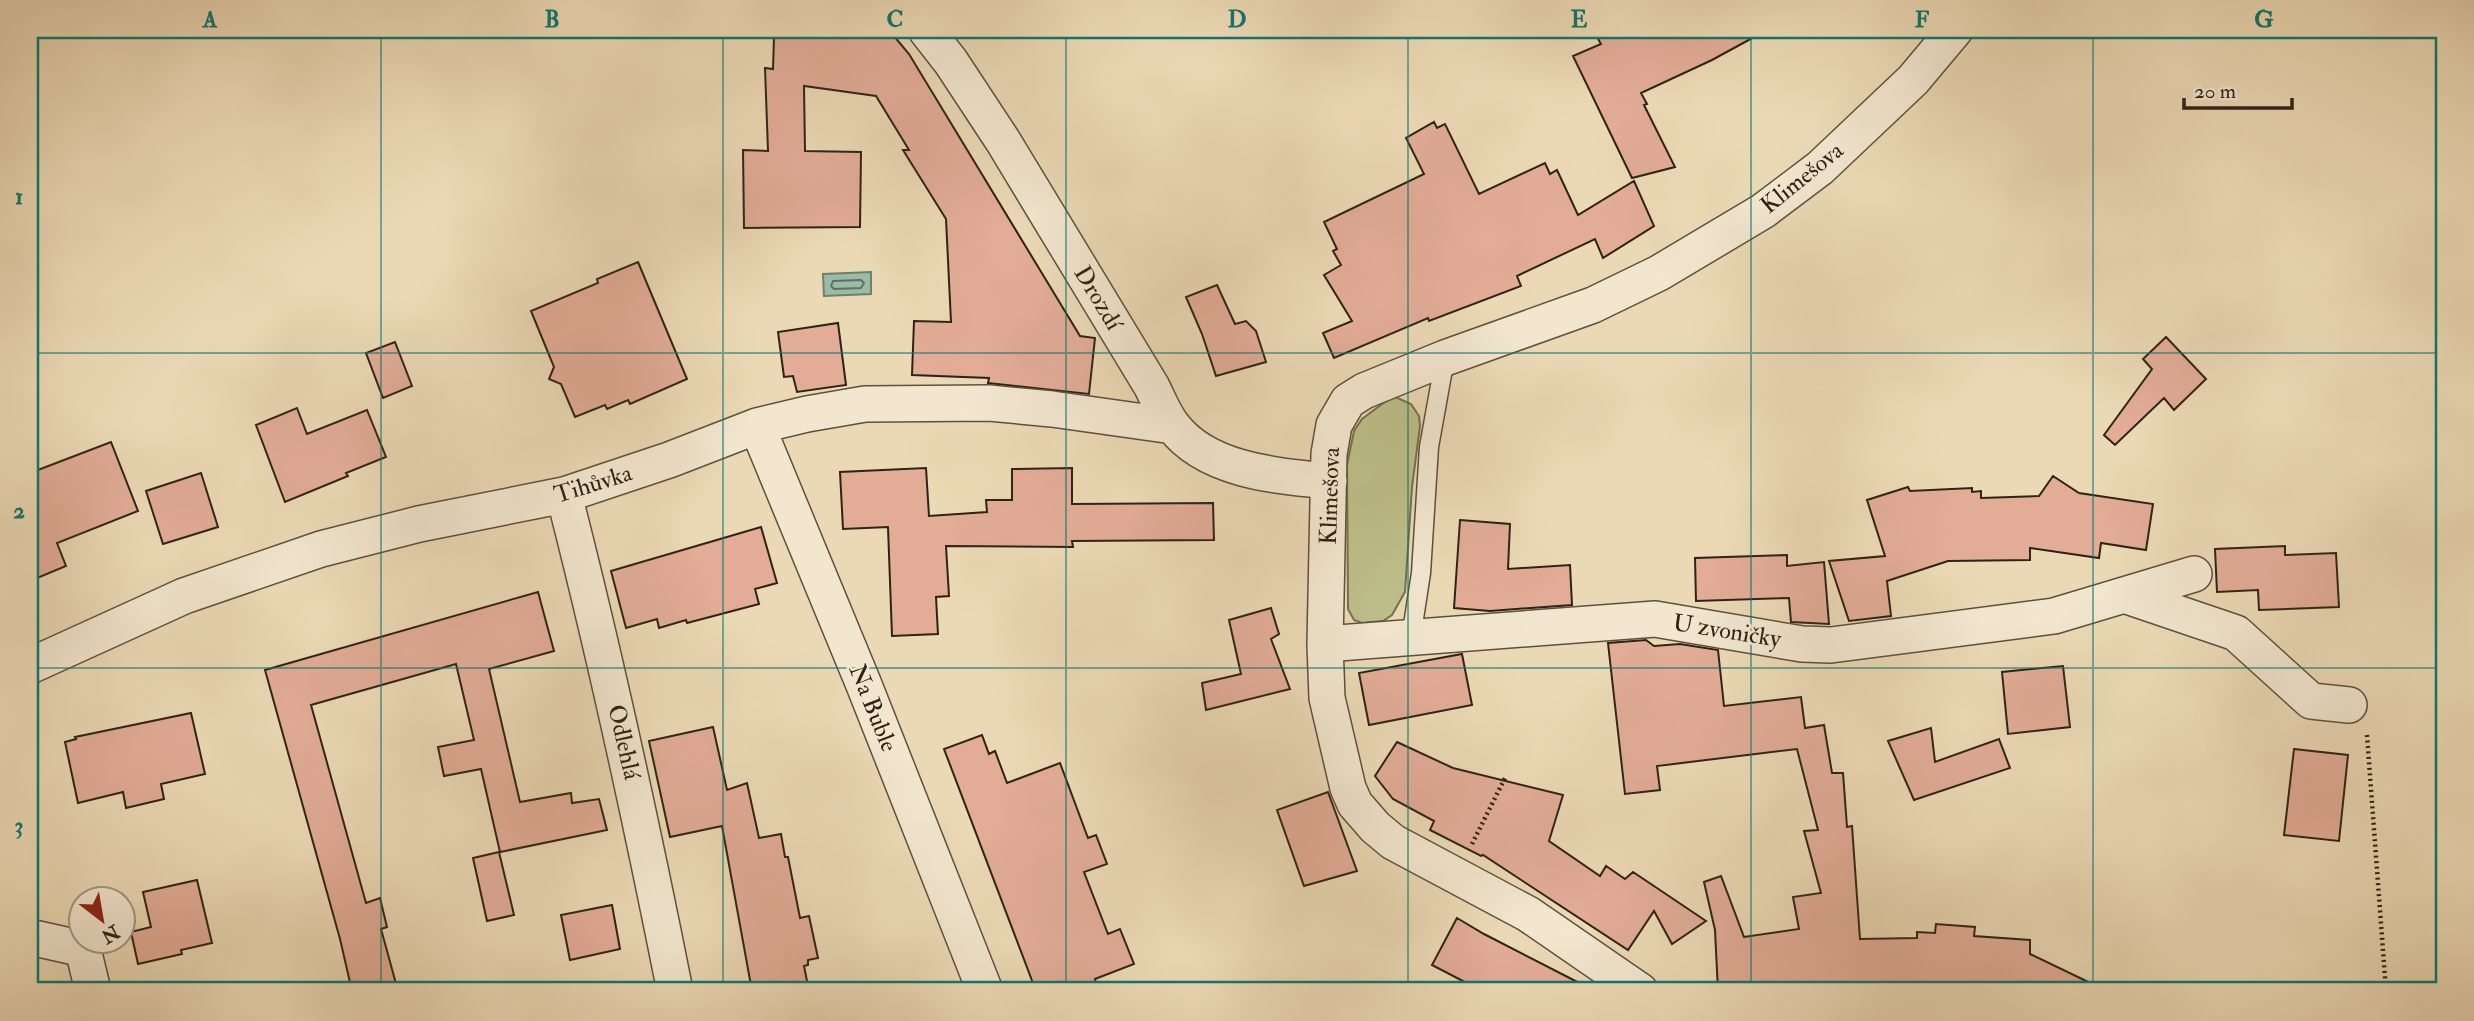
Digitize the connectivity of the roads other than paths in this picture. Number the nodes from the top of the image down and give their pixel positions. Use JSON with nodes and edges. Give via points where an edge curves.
{"nodes":[{"id":1,"x":926,"y":30,"type":"edge"},
{"id":2,"x":1955,"y":30,"type":"edge"},
{"id":3,"x":1445,"y":358,"type":"junction"},
{"id":4,"x":757,"y":426,"type":"junction"},
{"id":5,"x":1173,"y":426,"type":"junction"},
{"id":6,"x":1329,"y":481,"type":"junction"},
{"id":7,"x":564,"y":495,"type":"junction"},
{"id":8,"x":2194,"y":574,"type":"dead end"},
{"id":9,"x":2124,"y":595,"type":"junction"},
{"id":10,"x":1411,"y":638,"type":"junction"},
{"id":11,"x":1325,"y":644,"type":"junction"},
{"id":12,"x":30,"y":666,"type":"edge"},
{"id":13,"x":2349,"y":705,"type":"road end"},
{"id":14,"x":30,"y":937,"type":"edge"},
{"id":15,"x":93,"y":991,"type":"edge"},
{"id":16,"x":675,"y":991,"type":"edge"},
{"id":17,"x":985,"y":991,"type":"edge"},
{"id":18,"x":1640,"y":991,"type":"edge"}],
"edges":[{"from":1,"to":5,"type":"street","name":"Drozdí","via":[[1003,141]]},
{"from":2,"to":3,"type":"street","name":"Klimešova","via":[[1913,80],[1820,168],[1763,211],[1659,274],[1593,305]]},
{"from":3,"to":6,"type":"street","name":"Klimešova","via":[[1348,401],[1334,425]]},
{"from":3,"to":10,"type":"lane","via":[[1429,447],[1422,573]]},
{"from":4,"to":5,"type":"street","name":"Tihůvka","via":[[865,404],[922,402],[1052,409]]},
{"from":4,"to":7,"type":"street","name":"Tihůvka"},
{"from":4,"to":17,"type":"street","name":"Na Buble"},
{"from":5,"to":6,"type":"street","name":"Drozdí","via":[[1223,464]]},
{"from":6,"to":11,"type":"street","name":"Klimešova"},
{"from":7,"to":12,"type":"street","name":"Tihůvka","via":[[321,549],[184,596]]},
{"from":7,"to":16,"type":"street","name":"Odlehlá","via":[[640,814]]},
{"from":8,"to":9,"type":"street","name":"U zvoničky"},
{"from":9,"to":10,"type":"street","name":"U zvoničky","via":[[2054,616],[1831,645],[1654,619]]},
{"from":9,"to":13,"type":"street","via":[[2236,633],[2311,701]]},
{"from":10,"to":11,"type":"street","name":"U zvoničky"},
{"from":11,"to":18,"type":"street","name":"Klimešova","via":[[1327,698],[1348,788],[1375,827],[1393,842],[1528,914]]},
{"from":14,"to":15,"type":"street","via":[[83,949]]}]}
